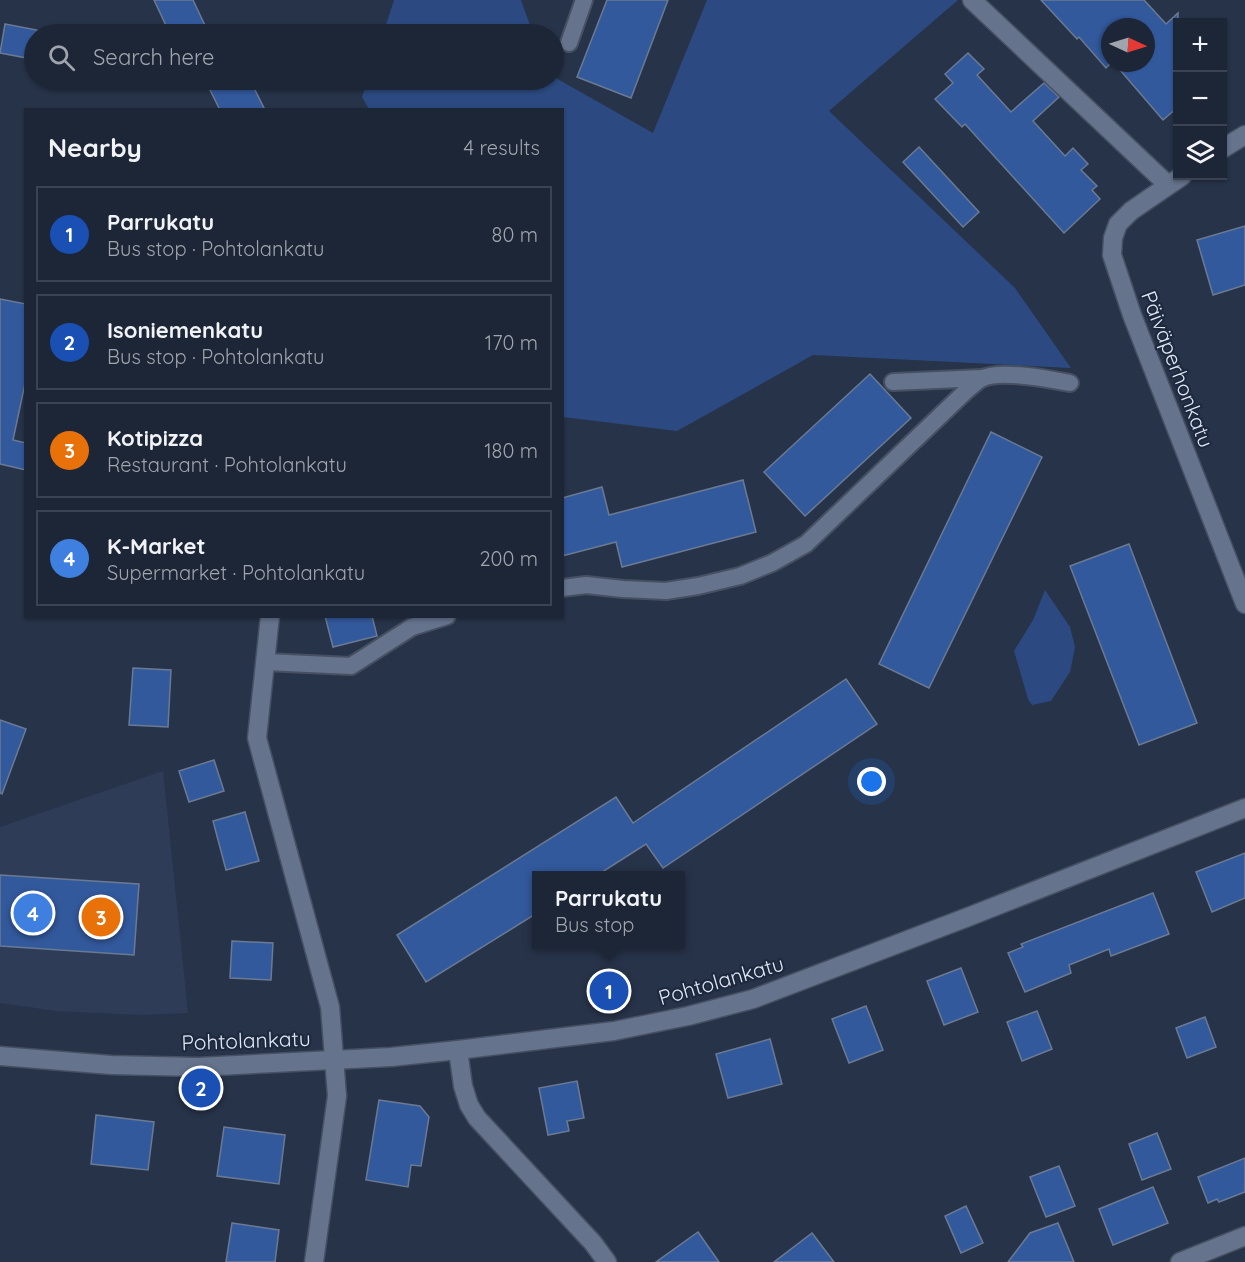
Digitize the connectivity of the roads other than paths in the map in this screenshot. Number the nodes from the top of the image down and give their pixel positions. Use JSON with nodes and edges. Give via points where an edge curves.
{"nodes":[{"id":1,"x":584,"y":0,"type":"edge"},
{"id":2,"x":972,"y":0,"type":"edge"},
{"id":3,"x":569,"y":43,"type":"dead end"},
{"id":4,"x":1245,"y":135,"type":"edge"},
{"id":5,"x":1227,"y":146,"type":"edge"},
{"id":6,"x":1173,"y":178,"type":"edge"},
{"id":7,"x":1175,"y":180,"type":"edge"},
{"id":8,"x":982,"y":378,"type":"junction"},
{"id":9,"x":893,"y":382,"type":"dead end"},
{"id":10,"x":1070,"y":383,"type":"dead end"},
{"id":11,"x":564,"y":588,"type":"edge"},
{"id":12,"x":1245,"y":604,"type":"edge"},
{"id":13,"x":270,"y":618,"type":"edge"},
{"id":14,"x":441,"y":618,"type":"edge"},
{"id":15,"x":265,"y":662,"type":"junction"},
{"id":16,"x":1245,"y":808,"type":"edge"},
{"id":17,"x":458,"y":1050,"type":"junction"},
{"id":18,"x":0,"y":1056,"type":"edge"},
{"id":19,"x":334,"y":1059,"type":"junction"},
{"id":20,"x":1245,"y":1236,"type":"edge"},
{"id":21,"x":314,"y":1262,"type":"edge"},
{"id":22,"x":607,"y":1262,"type":"edge"},
{"id":23,"x":1180,"y":1262,"type":"edge"}],
"edges":[{"from":1,"to":3,"type":"lane"},
{"from":2,"to":6,"type":"street"},
{"from":4,"to":5,"type":"street"},
{"from":7,"to":12,"type":"street","name":"Päiväperhonkatu","via":[[1118,224],[1112,255]]},
{"from":8,"to":9,"type":"lane"},
{"from":8,"to":10,"type":"lane","via":[[1005,375]]},
{"from":8,"to":11,"type":"lane","via":[[806,544],[772,563],[740,576],[666,591],[586,585]]},
{"from":13,"to":15,"type":"street"},
{"from":14,"to":15,"type":"lane","via":[[412,627],[351,666]]},
{"from":15,"to":19,"type":"street","via":[[256,738],[330,1007]]},
{"from":16,"to":17,"type":"street","name":"Pohtolankatu","via":[[753,999],[614,1031]]},
{"from":17,"to":19,"type":"street","name":"Pohtolankatu"},
{"from":17,"to":22,"type":"street","via":[[469,1105],[477,1118]]},
{"from":18,"to":19,"type":"street","name":"Pohtolankatu","via":[[111,1065],[198,1066]]},
{"from":19,"to":21,"type":"street","via":[[337,1096]]},
{"from":20,"to":23,"type":"street"}]}
